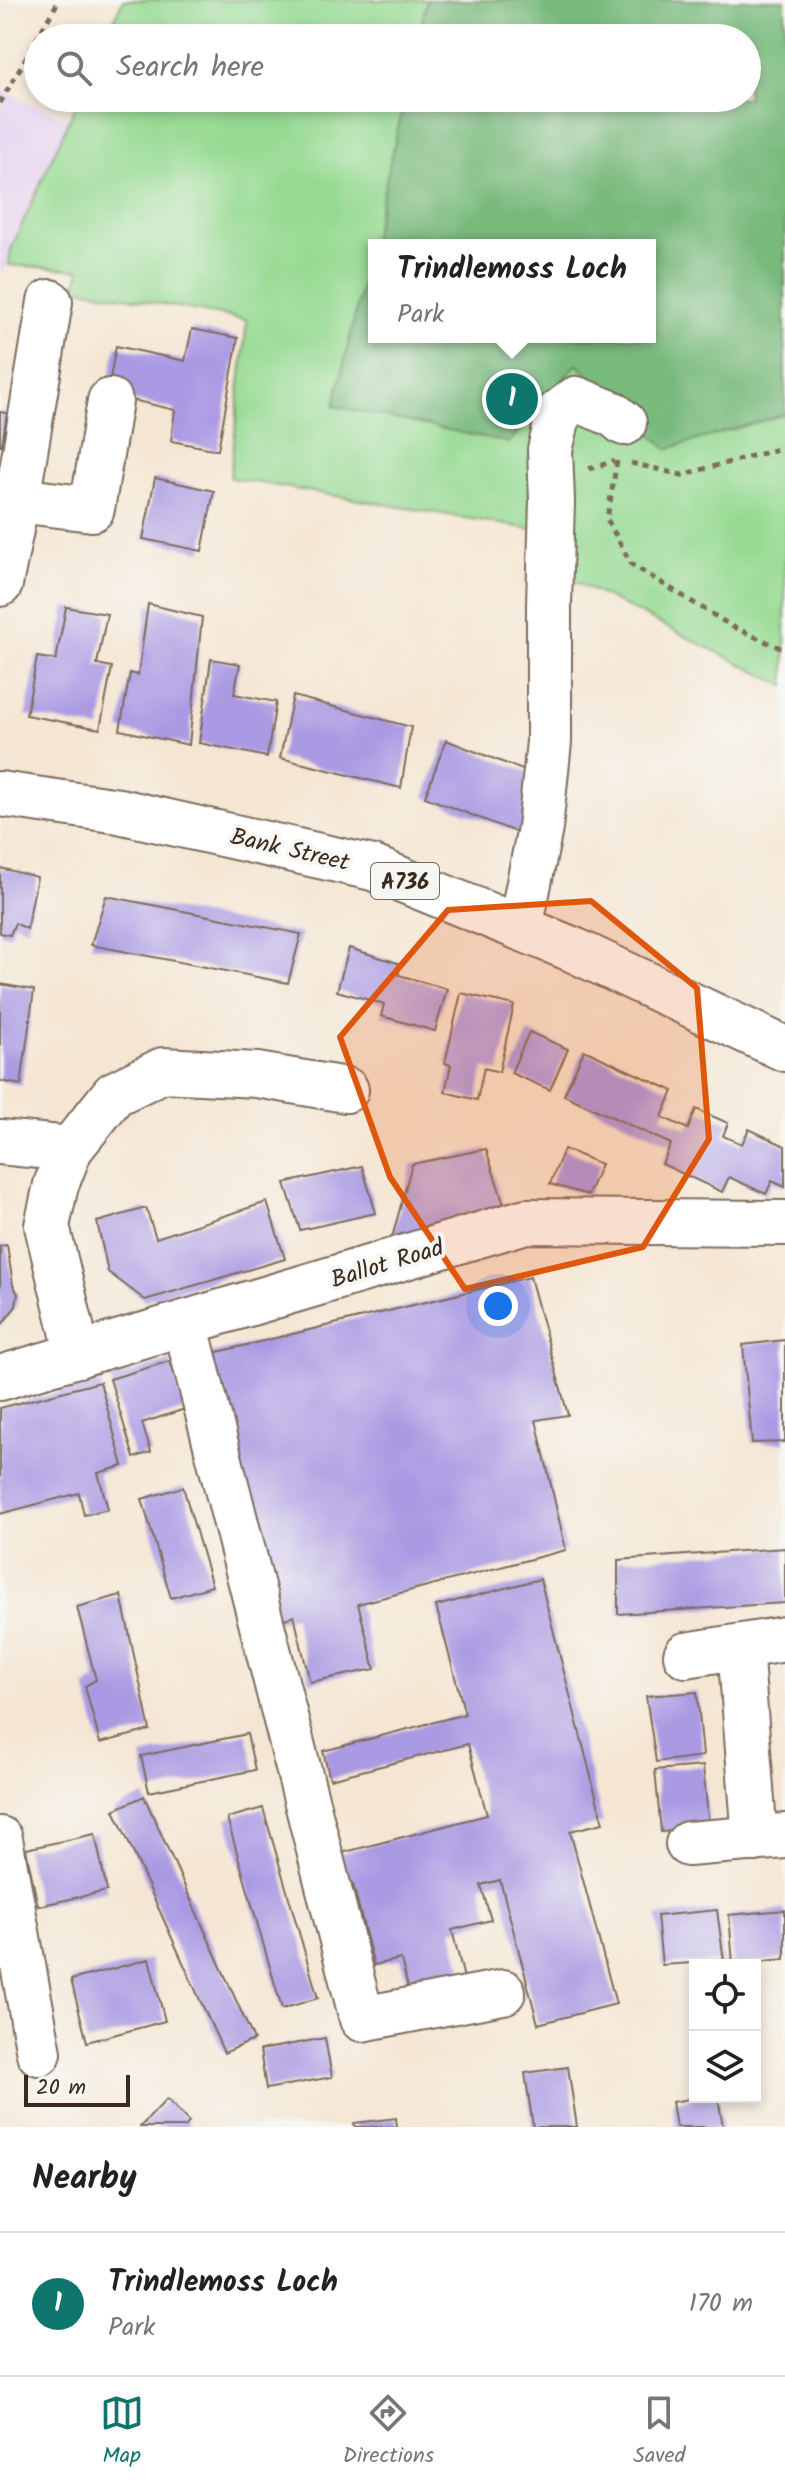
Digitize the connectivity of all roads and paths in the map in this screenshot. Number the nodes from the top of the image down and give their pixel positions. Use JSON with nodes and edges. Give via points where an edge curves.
{"nodes":[{"id":1,"x":59,"y":0,"type":"edge"},
{"id":2,"x":45,"y":24,"type":"edge"},
{"id":3,"x":24,"y":61,"type":"edge"},
{"id":4,"x":0,"y":103,"type":"edge"},
{"id":5,"x":50,"y":302,"type":"dead end"},
{"id":6,"x":110,"y":401,"type":"dead end"},
{"id":7,"x":621,"y":442,"type":"junction"},
{"id":8,"x":785,"y":447,"type":"edge"},
{"id":9,"x":551,"y":482,"type":"junction"},
{"id":10,"x":17,"y":500,"type":"junction"},
{"id":11,"x":0,"y":584,"type":"edge"},
{"id":12,"x":785,"y":650,"type":"edge"},
{"id":13,"x":0,"y":794,"type":"edge"},
{"id":14,"x":520,"y":928,"type":"junction"},
{"id":15,"x":785,"y":1049,"type":"edge"},
{"id":16,"x":346,"y":1090,"type":"dead end"},
{"id":17,"x":0,"y":1142,"type":"edge"},
{"id":18,"x":70,"y":1149,"type":"junction"},
{"id":19,"x":785,"y":1223,"type":"edge"},
{"id":20,"x":185,"y":1323,"type":"junction"},
{"id":21,"x":78,"y":1355,"type":"junction"},
{"id":22,"x":0,"y":1378,"type":"edge"},
{"id":23,"x":785,"y":1639,"type":"edge"},
{"id":24,"x":740,"y":1647,"type":"junction"},
{"id":25,"x":686,"y":1655,"type":"dead end"},
{"id":26,"x":770,"y":1838,"type":"edge"},
{"id":27,"x":0,"y":1839,"type":"edge"},
{"id":28,"x":688,"y":1844,"type":"dead end"},
{"id":29,"x":503,"y":1992,"type":"dead end"},
{"id":30,"x":39,"y":2053,"type":"dead end"}],
"edges":[{"from":1,"to":2,"type":"path"},
{"from":3,"to":4,"type":"path"},
{"from":5,"to":10,"type":"street"},
{"from":6,"to":10,"type":"street","via":[[92,509]]},
{"from":7,"to":8,"type":"path","via":[[682,475]]},
{"from":7,"to":9,"type":"path"},
{"from":7,"to":9,"type":"street","via":[[613,414],[576,399],[559,412],[550,450]]},
{"from":7,"to":12,"type":"path","via":[[607,519],[631,564],[733,627]]},
{"from":9,"to":14,"type":"street","via":[[549,742],[540,828]]},
{"from":10,"to":11,"type":"street"},
{"from":13,"to":14,"type":"street","name":"Bank Street","number":"A736","via":[[119,811],[373,868]]},
{"from":14,"to":15,"type":"street","name":"Bank Street","number":"A736"},
{"from":16,"to":18,"type":"street","via":[[257,1075],[163,1070],[114,1094]]},
{"from":17,"to":18,"type":"street"},
{"from":18,"to":21,"type":"street","via":[[47,1226]]},
{"from":19,"to":20,"type":"street","name":"Ballot Road","via":[[526,1221]]},
{"from":20,"to":21,"type":"street","name":"Ballot Road"},
{"from":20,"to":29,"type":"street","via":[[362,2019]]},
{"from":21,"to":22,"type":"street","name":"Ballot Road"},
{"from":23,"to":24,"type":"street"},
{"from":24,"to":25,"type":"street"},
{"from":24,"to":26,"type":"street"},
{"from":26,"to":28,"type":"street"},
{"from":27,"to":30,"type":"street"}]}
